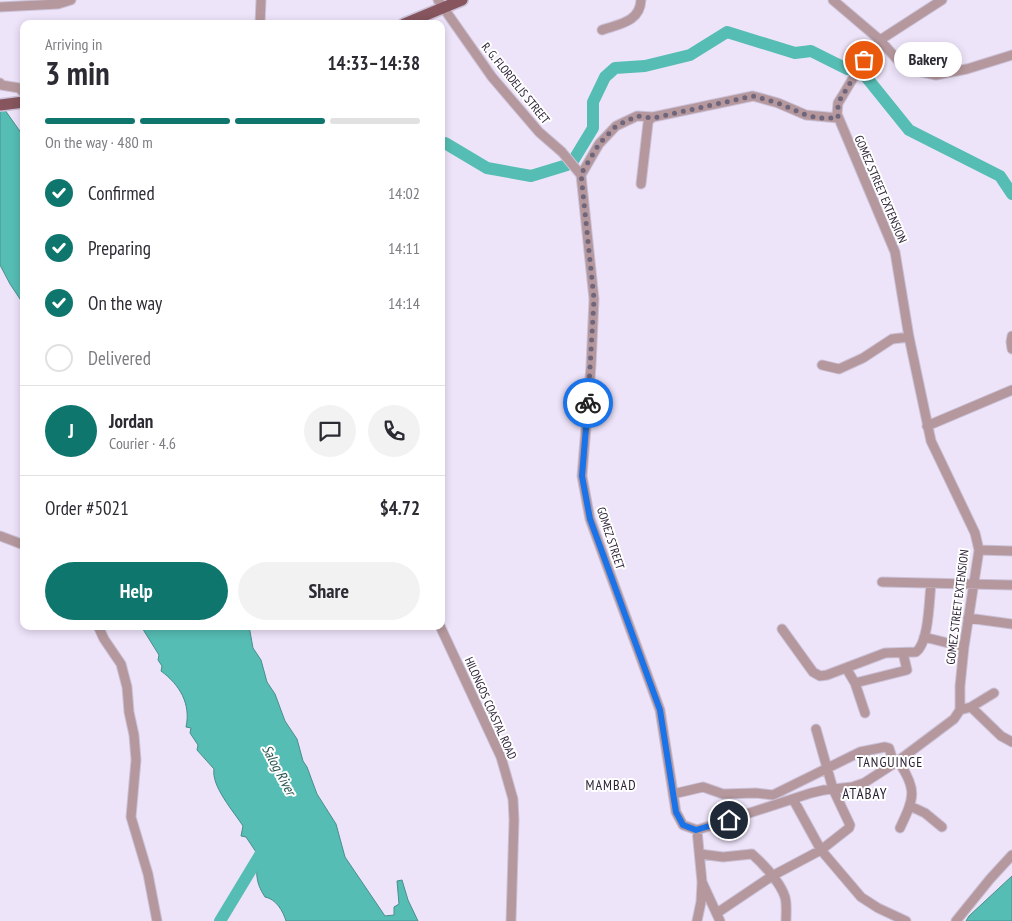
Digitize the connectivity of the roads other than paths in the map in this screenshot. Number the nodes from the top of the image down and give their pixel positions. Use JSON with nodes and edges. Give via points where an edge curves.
{"nodes":[{"id":1,"x":71,"y":0,"type":"edge"},
{"id":2,"x":260,"y":0,"type":"edge"},
{"id":3,"x":462,"y":0,"type":"edge"},
{"id":4,"x":641,"y":0,"type":"edge"},
{"id":5,"x":833,"y":0,"type":"edge"},
{"id":6,"x":942,"y":0,"type":"edge"},
{"id":7,"x":440,"y":4,"type":"edge"},
{"id":8,"x":0,"y":7,"type":"edge"},
{"id":9,"x":260,"y":20,"type":"edge"},
{"id":10,"x":411,"y":20,"type":"edge"},
{"id":11,"x":602,"y":30,"type":"dead end"},
{"id":12,"x":880,"y":40,"type":"junction"},
{"id":13,"x":1012,"y":55,"type":"edge"},
{"id":14,"x":0,"y":83,"type":"edge"},
{"id":15,"x":20,"y":89,"type":"edge"},
{"id":16,"x":20,"y":102,"type":"edge"},
{"id":17,"x":0,"y":105,"type":"edge"},
{"id":18,"x":653,"y":118,"type":"junction"},
{"id":19,"x":838,"y":118,"type":"junction"},
{"id":20,"x":581,"y":174,"type":"junction"},
{"id":21,"x":641,"y":184,"type":"dead end"},
{"id":22,"x":909,"y":336,"type":"junction"},
{"id":23,"x":1012,"y":336,"type":"edge"},
{"id":24,"x":1012,"y":349,"type":"edge"},
{"id":25,"x":822,"y":365,"type":"dead end"},
{"id":26,"x":1012,"y":390,"type":"edge"},
{"id":27,"x":927,"y":426,"type":"junction"},
{"id":28,"x":0,"y":536,"type":"edge"},
{"id":29,"x":20,"y":544,"type":"edge"},
{"id":30,"x":978,"y":550,"type":"junction"},
{"id":31,"x":1012,"y":550,"type":"edge"},
{"id":32,"x":882,"y":582,"type":"dead end"},
{"id":33,"x":974,"y":583,"type":"junction"},
{"id":34,"x":931,"y":584,"type":"junction"},
{"id":35,"x":1012,"y":585,"type":"edge"},
{"id":36,"x":968,"y":618,"type":"junction"},
{"id":37,"x":1012,"y":624,"type":"edge"},
{"id":38,"x":782,"y":629,"type":"dead end"},
{"id":39,"x":100,"y":630,"type":"edge"},
{"id":40,"x":442,"y":630,"type":"edge"},
{"id":41,"x":924,"y":637,"type":"junction"},
{"id":42,"x":964,"y":646,"type":"junction"},
{"id":43,"x":903,"y":653,"type":"junction"},
{"id":44,"x":846,"y":668,"type":"junction"},
{"id":45,"x":855,"y":683,"type":"junction"},
{"id":46,"x":994,"y":692,"type":"dead end"},
{"id":47,"x":971,"y":707,"type":"junction"},
{"id":48,"x":960,"y":710,"type":"junction"},
{"id":49,"x":865,"y":714,"type":"dead end"},
{"id":50,"x":816,"y":729,"type":"dead end"},
{"id":51,"x":1012,"y":742,"type":"edge"},
{"id":52,"x":896,"y":762,"type":"junction"},
{"id":53,"x":827,"y":770,"type":"junction"},
{"id":54,"x":833,"y":789,"type":"junction"},
{"id":55,"x":673,"y":794,"type":"junction"},
{"id":56,"x":793,"y":799,"type":"junction"},
{"id":57,"x":910,"y":806,"type":"junction"},
{"id":58,"x":942,"y":827,"type":"dead end"},
{"id":59,"x":900,"y":828,"type":"dead end"},
{"id":60,"x":696,"y":830,"type":"junction"},
{"id":61,"x":821,"y":850,"type":"junction"},
{"id":62,"x":700,"y":854,"type":"junction"},
{"id":63,"x":1012,"y":855,"type":"edge"},
{"id":64,"x":772,"y":876,"type":"junction"},
{"id":65,"x":702,"y":882,"type":"junction"},
{"id":66,"x":719,"y":917,"type":"edge"},
{"id":67,"x":157,"y":921,"type":"edge"},
{"id":68,"x":511,"y":921,"type":"edge"},
{"id":69,"x":697,"y":921,"type":"edge"},
{"id":70,"x":786,"y":921,"type":"edge"},
{"id":71,"x":906,"y":921,"type":"edge"},
{"id":72,"x":956,"y":921,"type":"edge"}],
"edges":[{"from":1,"to":8,"type":"street","via":[[58,4]]},
{"from":2,"to":9,"type":"street"},
{"from":3,"to":7,"type":"main road"},
{"from":4,"to":11,"type":"street","via":[[641,9],[633,19]]},
{"from":5,"to":12,"type":"street"},
{"from":6,"to":12,"type":"street"},
{"from":7,"to":10,"type":"main road"},
{"from":7,"to":20,"type":"street","name":"R. G. FLORDELIS STREET","via":[[492,77],[539,132]]},
{"from":12,"to":13,"type":"street","via":[[902,65],[936,74],[967,69]]},
{"from":12,"to":19,"type":"street","via":[[869,51],[838,103]]},
{"from":14,"to":15,"type":"street"},
{"from":16,"to":17,"type":"main road"},
{"from":18,"to":19,"type":"street","via":[[753,96],[806,115]]},
{"from":18,"to":20,"type":"street","via":[[637,116],[616,126],[599,144]]},
{"from":18,"to":21,"type":"street","via":[[648,124]]},
{"from":19,"to":22,"type":"street","name":"GOMEZ STREET EXTENSION","via":[[895,252]]},
{"from":20,"to":55,"type":"street","name":"GOMEZ STREET","via":[[594,299],[582,476],[590,519],[660,710]]},
{"from":22,"to":25,"type":"street","via":[[892,339],[839,369]]},
{"from":22,"to":27,"type":"street","name":"GOMEZ STREET EXTENSION"},
{"from":23,"to":24,"type":"street"},
{"from":26,"to":27,"type":"street"},
{"from":27,"to":30,"type":"street","name":"GOMEZ STREET EXTENSION","via":[[975,533]]},
{"from":28,"to":29,"type":"street"},
{"from":30,"to":31,"type":"street"},
{"from":30,"to":33,"type":"street","name":"GOMEZ STREET EXTENSION"},
{"from":32,"to":34,"type":"street"},
{"from":33,"to":34,"type":"street"},
{"from":33,"to":35,"type":"street"},
{"from":33,"to":36,"type":"street","name":"GOMEZ STREET EXTENSION"},
{"from":34,"to":41,"type":"street"},
{"from":36,"to":37,"type":"street"},
{"from":36,"to":42,"type":"street","name":"GOMEZ STREET EXTENSION"},
{"from":38,"to":44,"type":"street","via":[[817,675]]},
{"from":39,"to":67,"type":"street","via":[[121,664],[127,687],[136,760],[131,817],[148,874]]},
{"from":40,"to":68,"type":"street","name":"HILONGOS COASTAL ROAD","via":[[501,758],[513,800]]},
{"from":41,"to":42,"type":"street"},
{"from":41,"to":43,"type":"street","via":[[919,650]]},
{"from":42,"to":48,"type":"street","name":"GOMEZ STREET EXTENSION"},
{"from":43,"to":44,"type":"street","via":[[885,653]]},
{"from":43,"to":45,"type":"street","via":[[907,670]]},
{"from":44,"to":45,"type":"street"},
{"from":45,"to":49,"type":"street"},
{"from":46,"to":47,"type":"street"},
{"from":47,"to":48,"type":"street"},
{"from":47,"to":51,"type":"street","via":[[1001,736]]},
{"from":48,"to":52,"type":"street","via":[[954,719]]},
{"from":50,"to":53,"type":"street"},
{"from":52,"to":53,"type":"street","via":[[889,748],[885,747],[860,752]]},
{"from":52,"to":54,"type":"street","via":[[864,783]]},
{"from":52,"to":57,"type":"street","via":[[910,779]]},
{"from":53,"to":54,"type":"street"},
{"from":53,"to":55,"type":"street","via":[[773,796],[723,794],[703,787]]},
{"from":54,"to":56,"type":"street"},
{"from":54,"to":61,"type":"street","via":[[850,825]]},
{"from":55,"to":60,"type":"street","name":"GOMEZ STREET","via":[[676,812],[683,825]]},
{"from":56,"to":60,"type":"street"},
{"from":56,"to":61,"type":"street"},
{"from":57,"to":58,"type":"street"},
{"from":57,"to":59,"type":"street"},
{"from":60,"to":62,"type":"street"},
{"from":61,"to":64,"type":"street"},
{"from":61,"to":71,"type":"street","via":[[862,897]]},
{"from":62,"to":64,"type":"street","via":[[723,857],[752,854]]},
{"from":62,"to":65,"type":"street"},
{"from":63,"to":72,"type":"street"},
{"from":64,"to":66,"type":"street"},
{"from":64,"to":70,"type":"street","via":[[784,897]]},
{"from":65,"to":66,"type":"street"},
{"from":65,"to":69,"type":"street"}]}
